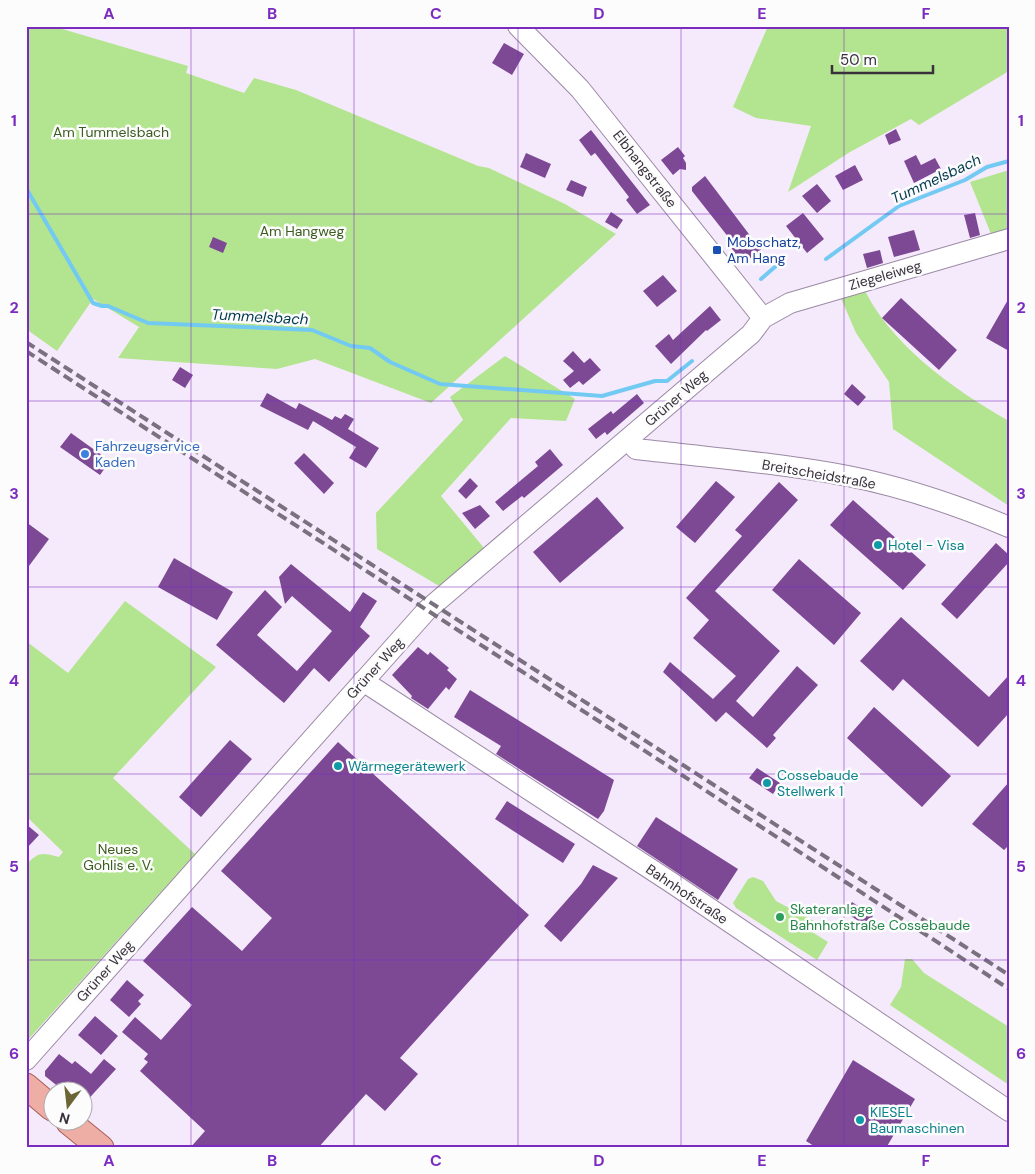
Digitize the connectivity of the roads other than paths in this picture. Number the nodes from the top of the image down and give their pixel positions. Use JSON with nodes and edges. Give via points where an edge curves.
{"nodes":[{"id":1,"x":518,"y":26,"type":"edge"},
{"id":2,"x":1009,"y":239,"type":"edge"},
{"id":3,"x":763,"y":318,"type":"junction"},
{"id":4,"x":628,"y":439,"type":"junction"},
{"id":5,"x":1009,"y":527,"type":"edge"},
{"id":6,"x":363,"y":680,"type":"junction"},
{"id":7,"x":26,"y":1060,"type":"edge"},
{"id":8,"x":26,"y":1086,"type":"edge"},
{"id":9,"x":42,"y":1100,"type":"edge"},
{"id":10,"x":1009,"y":1111,"type":"edge"},
{"id":11,"x":81,"y":1132,"type":"edge"},
{"id":12,"x":101,"y":1148,"type":"edge"}],
"edges":[{"from":1,"to":3,"type":"street","name":"Elbhangstraße","via":[[580,88]]},
{"from":2,"to":3,"type":"street","name":"Ziegeleiweg","via":[[790,303]]},
{"from":3,"to":4,"type":"street","name":"Grüner Weg","via":[[751,334]]},
{"from":4,"to":5,"type":"street","name":"Breitscheidstraße","via":[[636,449],[780,465],[850,477],[950,504]]},
{"from":4,"to":6,"type":"street","name":"Grüner Weg","via":[[434,605]]},
{"from":6,"to":7,"type":"street","name":"Grüner Weg"},
{"from":6,"to":10,"type":"street","name":"Bahnhofstraße","via":[[672,883]]},
{"from":8,"to":9,"type":"main road"},
{"from":11,"to":12,"type":"main road"}]}
